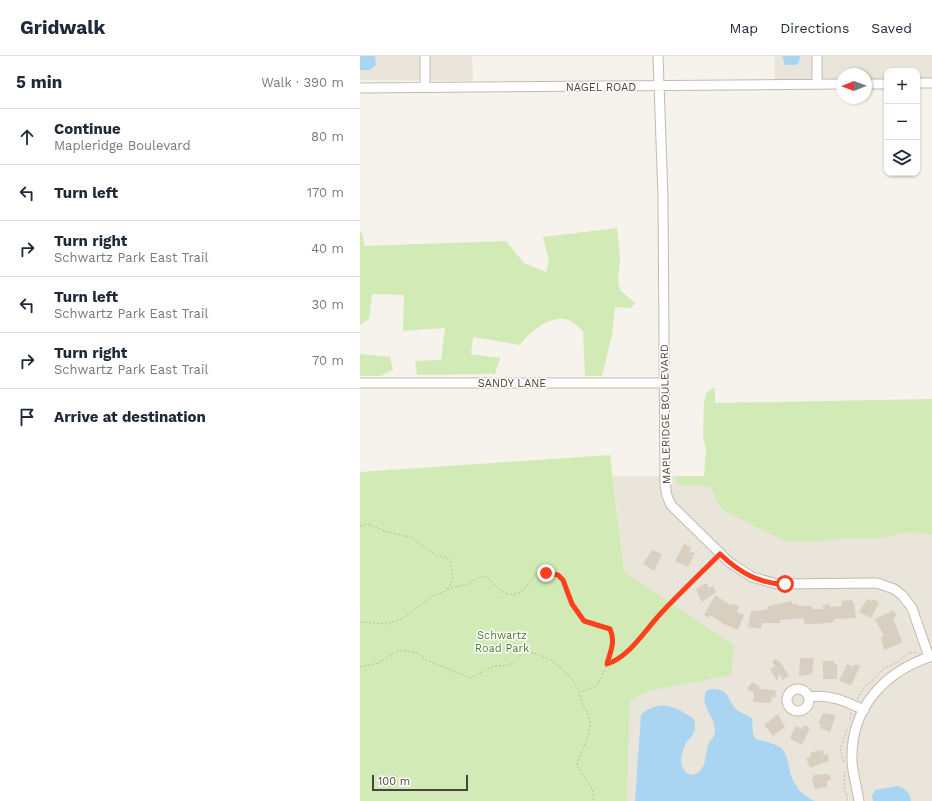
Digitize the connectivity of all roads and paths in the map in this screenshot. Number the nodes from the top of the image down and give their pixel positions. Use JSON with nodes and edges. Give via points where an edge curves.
{"nodes":[{"id":1,"x":425,"y":56,"type":"edge"},
{"id":2,"x":658,"y":56,"type":"edge"},
{"id":3,"x":817,"y":56,"type":"edge"},
{"id":4,"x":920,"y":83,"type":"edge"},
{"id":5,"x":932,"y":83,"type":"edge"},
{"id":6,"x":817,"y":84,"type":"junction"},
{"id":7,"x":836,"y":84,"type":"edge"},
{"id":8,"x":872,"y":84,"type":"edge"},
{"id":9,"x":884,"y":84,"type":"edge"},
{"id":10,"x":425,"y":87,"type":"junction"},
{"id":11,"x":658,"y":87,"type":"junction"},
{"id":12,"x":360,"y":88,"type":"edge"},
{"id":13,"x":360,"y":383,"type":"edge"},
{"id":14,"x":664,"y":383,"type":"junction"},
{"id":15,"x":360,"y":526,"type":"edge"},
{"id":16,"x":720,"y":554,"type":"junction"},
{"id":17,"x":448,"y":589,"type":"junction"},
{"id":18,"x":360,"y":622,"type":"edge"},
{"id":19,"x":930,"y":657,"type":"edge"},
{"id":20,"x":607,"y":664,"type":"junction"},
{"id":21,"x":360,"y":667,"type":"edge"},
{"id":22,"x":580,"y":692,"type":"junction"},
{"id":23,"x":809,"y":697,"type":"dead end"},
{"id":24,"x":864,"y":710,"type":"junction"},
{"id":25,"x":592,"y":801,"type":"edge"},
{"id":26,"x":859,"y":801,"type":"edge"}],
"edges":[{"from":1,"to":10,"type":"street"},
{"from":2,"to":11,"type":"street","name":"MAPLERIDGE BOULEVARD"},
{"from":3,"to":6,"type":"street"},
{"from":4,"to":5,"type":"street"},
{"from":6,"to":7,"type":"street","name":"NAGEL ROAD"},
{"from":6,"to":11,"type":"street","name":"NAGEL ROAD"},
{"from":8,"to":9,"type":"street"},
{"from":10,"to":11,"type":"street","name":"NAGEL ROAD"},
{"from":10,"to":12,"type":"street","name":"NAGEL ROAD"},
{"from":11,"to":14,"type":"street","name":"MAPLERIDGE BOULEVARD","via":[[663,197]]},
{"from":13,"to":14,"type":"street","name":"SANDY LANE"},
{"from":14,"to":16,"type":"street","name":"MAPLERIDGE BOULEVARD","via":[[667,496],[672,505]]},
{"from":15,"to":17,"type":"path","via":[[368,524],[412,538],[437,556],[446,557],[450,562],[453,580]]},
{"from":16,"to":19,"type":"street","name":"MAPLERIDGE BOULEVARD","via":[[743,573],[773,583],[877,583],[890,586],[902,595],[912,608]]},
{"from":16,"to":20,"type":"path","via":[[663,610],[634,645],[615,662]]},
{"from":17,"to":18,"type":"path","via":[[433,596],[403,618],[387,624]]},
{"from":17,"to":20,"type":"path","via":[[485,576],[491,579],[499,590],[508,594],[518,594],[524,591],[539,573],[558,575],[563,580],[572,604],[584,621],[610,629],[613,644]]},
{"from":19,"to":24,"type":"street","via":[[901,669],[876,690]]},
{"from":20,"to":22,"type":"path","via":[[597,686]]},
{"from":21,"to":22,"type":"path","via":[[379,663],[398,651],[408,651],[418,653],[426,660],[471,678],[495,666],[512,663],[526,653],[550,659],[567,672]]},
{"from":22,"to":25,"type":"path","via":[[581,700],[588,711],[590,725],[578,755],[577,766],[591,787],[594,796]]},
{"from":23,"to":24,"type":"street","via":[[835,697]]},
{"from":24,"to":26,"type":"street","via":[[856,727],[853,749],[853,772]]}]}
